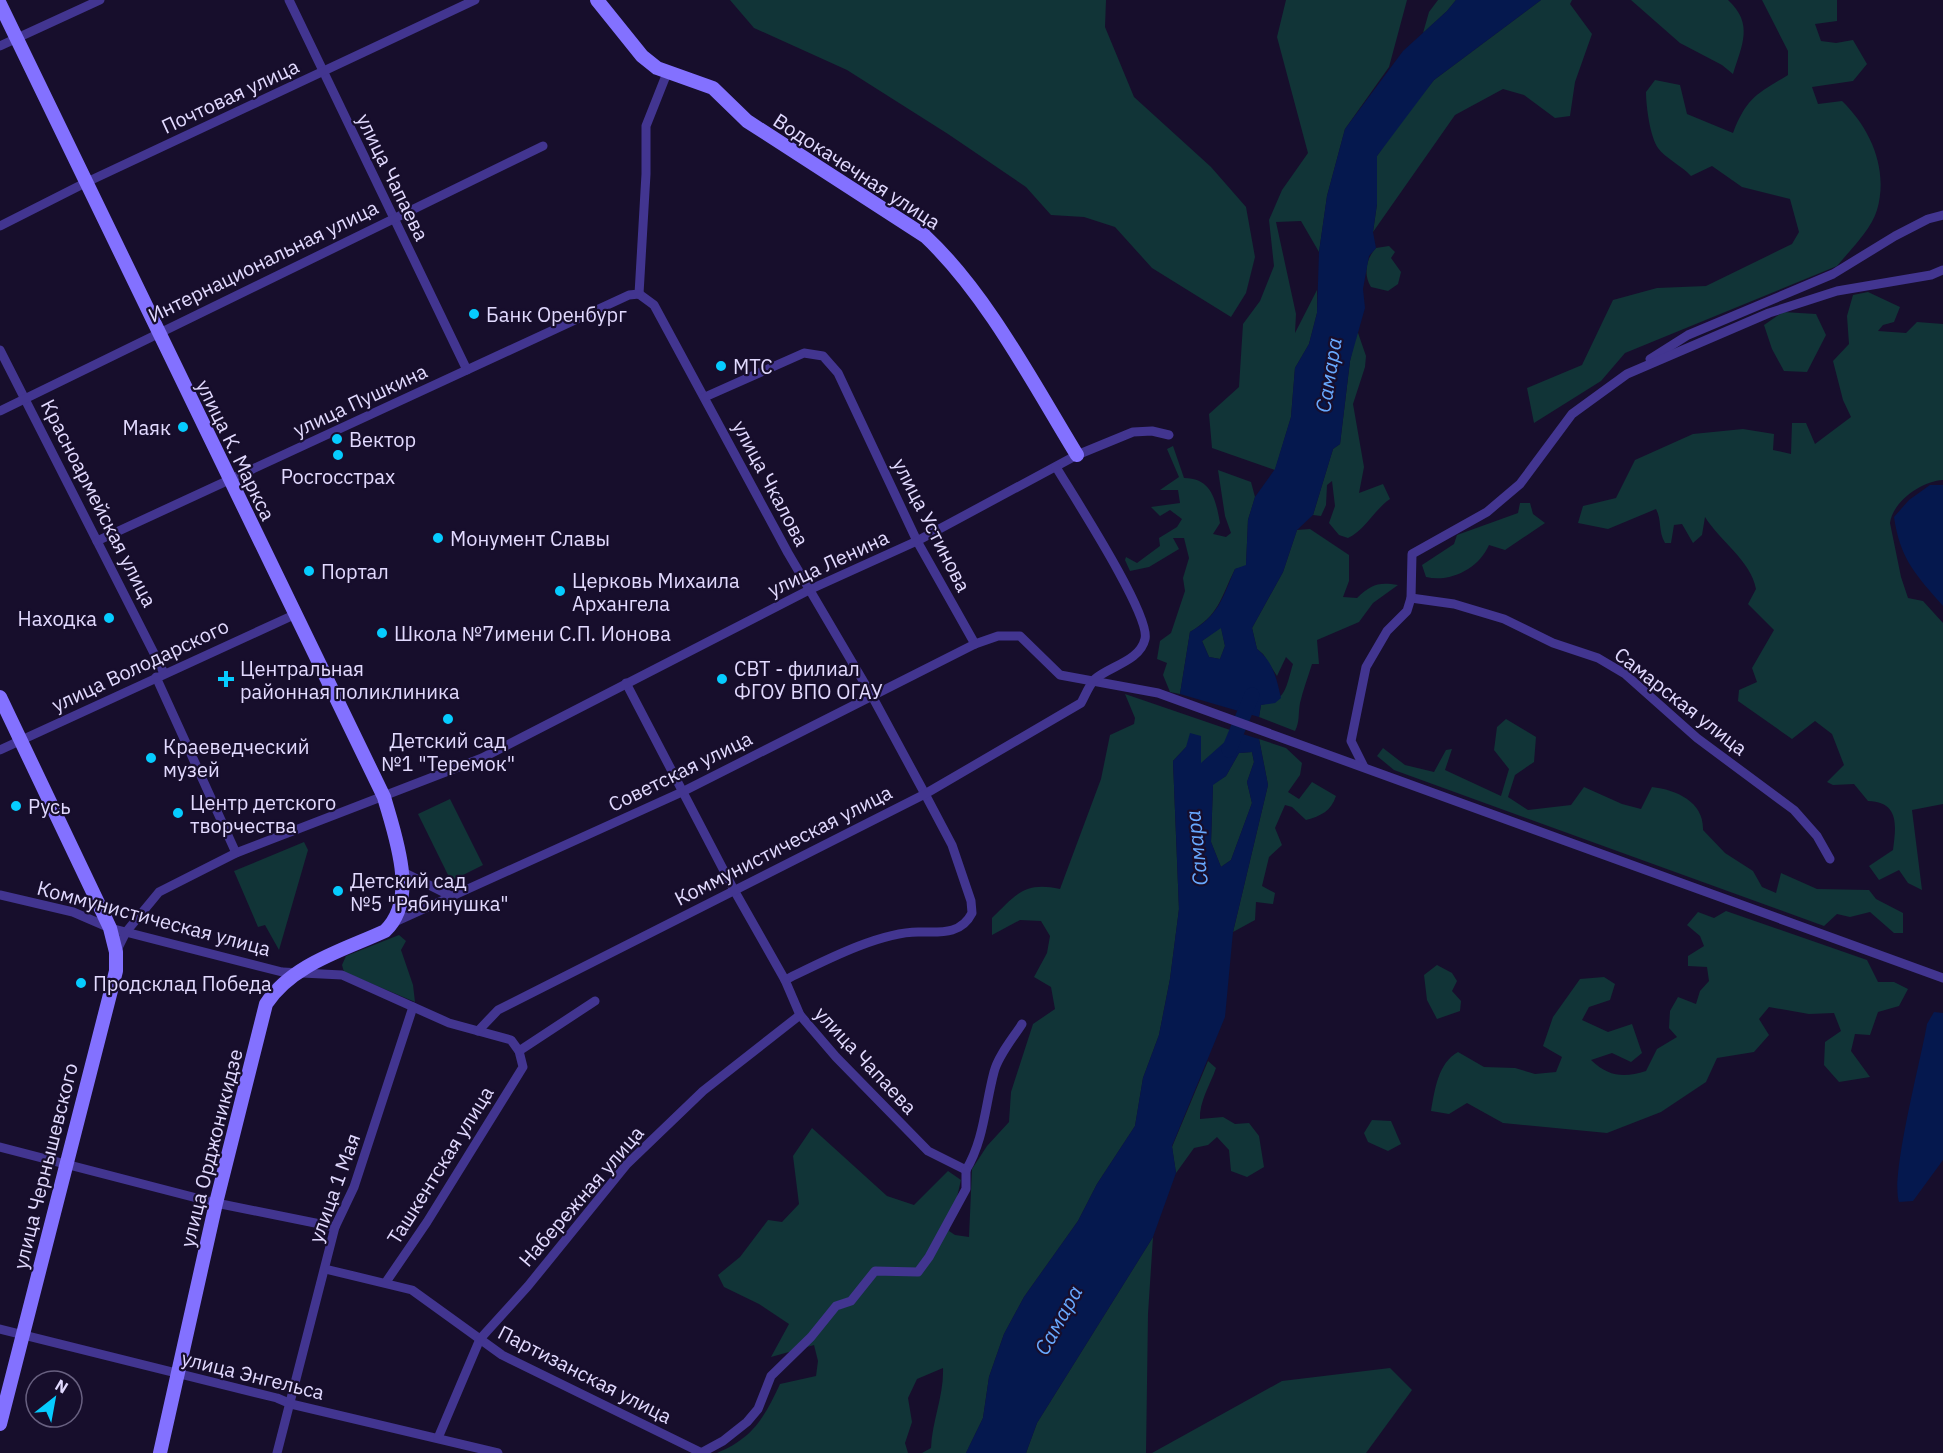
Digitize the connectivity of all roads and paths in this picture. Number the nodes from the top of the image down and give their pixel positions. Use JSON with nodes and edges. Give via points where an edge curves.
{"nodes":[{"id":1,"x":100,"y":0,"type":"edge"},
{"id":2,"x":289,"y":0,"type":"edge"},
{"id":3,"x":475,"y":0,"type":"edge"},
{"id":4,"x":597,"y":0,"type":"edge"},
{"id":5,"x":0,"y":4,"type":"edge"},
{"id":6,"x":16,"y":38,"type":"junction"},
{"id":7,"x":0,"y":46,"type":"edge"},
{"id":8,"x":323,"y":73,"type":"junction"},
{"id":9,"x":667,"y":73,"type":"junction"},
{"id":10,"x":543,"y":146,"type":"dead end"},
{"id":11,"x":87,"y":182,"type":"junction"},
{"id":12,"x":1943,"y":215,"type":"edge"},
{"id":13,"x":392,"y":218,"type":"junction"},
{"id":14,"x":0,"y":226,"type":"edge"},
{"id":15,"x":1943,"y":270,"type":"edge"},
{"id":16,"x":639,"y":294,"type":"junction"},
{"id":17,"x":158,"y":334,"type":"junction"},
{"id":18,"x":0,"y":350,"type":"edge"},
{"id":19,"x":467,"y":370,"type":"junction"},
{"id":20,"x":1627,"y":374,"type":"junction"},
{"id":21,"x":705,"y":397,"type":"junction"},
{"id":22,"x":26,"y":399,"type":"junction"},
{"id":23,"x":0,"y":411,"type":"edge"},
{"id":24,"x":1169,"y":435,"type":"dead end"},
{"id":25,"x":1077,"y":455,"type":"junction"},
{"id":26,"x":1056,"y":467,"type":"junction"},
{"id":27,"x":229,"y":479,"type":"junction"},
{"id":28,"x":97,"y":541,"type":"junction"},
{"id":29,"x":917,"y":541,"type":"junction"},
{"id":30,"x":811,"y":590,"type":"junction"},
{"id":31,"x":1411,"y":598,"type":"junction"},
{"id":32,"x":296,"y":614,"type":"junction"},
{"id":33,"x":975,"y":644,"type":"junction"},
{"id":34,"x":160,"y":675,"type":"junction"},
{"id":35,"x":1094,"y":680,"type":"junction"},
{"id":36,"x":626,"y":683,"type":"junction"},
{"id":37,"x":872,"y":696,"type":"junction"},
{"id":38,"x":0,"y":697,"type":"edge"},
{"id":39,"x":21,"y":740,"type":"junction"},
{"id":40,"x":0,"y":750,"type":"edge"},
{"id":41,"x":1364,"y":767,"type":"junction"},
{"id":42,"x":682,"y":792,"type":"junction"},
{"id":43,"x":925,"y":794,"type":"junction"},
{"id":44,"x":384,"y":797,"type":"junction"},
{"id":45,"x":236,"y":853,"type":"junction"},
{"id":46,"x":1830,"y":859,"type":"dead end"},
{"id":47,"x":400,"y":871,"type":"junction"},
{"id":48,"x":734,"y":890,"type":"junction"},
{"id":49,"x":0,"y":896,"type":"edge"},
{"id":50,"x":452,"y":896,"type":"junction"},
{"id":51,"x":395,"y":921,"type":"junction"},
{"id":52,"x":110,"y":928,"type":"junction"},
{"id":53,"x":126,"y":932,"type":"junction"},
{"id":54,"x":116,"y":952,"type":"junction"},
{"id":55,"x":299,"y":971,"type":"junction"},
{"id":56,"x":1943,"y":978,"type":"edge"},
{"id":57,"x":784,"y":980,"type":"junction"},
{"id":58,"x":595,"y":1001,"type":"dead end"},
{"id":59,"x":413,"y":1007,"type":"junction"},
{"id":60,"x":800,"y":1015,"type":"junction"},
{"id":61,"x":1022,"y":1024,"type":"dead end"},
{"id":62,"x":478,"y":1031,"type":"junction"},
{"id":63,"x":519,"y":1051,"type":"junction"},
{"id":64,"x":0,"y":1147,"type":"edge"},
{"id":65,"x":65,"y":1165,"type":"junction"},
{"id":66,"x":966,"y":1170,"type":"junction"},
{"id":67,"x":216,"y":1203,"type":"junction"},
{"id":68,"x":334,"y":1227,"type":"junction"},
{"id":69,"x":325,"y":1269,"type":"junction"},
{"id":70,"x":386,"y":1282,"type":"junction"},
{"id":71,"x":0,"y":1329,"type":"edge"},
{"id":72,"x":22,"y":1335,"type":"junction"},
{"id":73,"x":480,"y":1339,"type":"junction"},
{"id":74,"x":177,"y":1374,"type":"junction"},
{"id":75,"x":291,"y":1404,"type":"junction"},
{"id":76,"x":0,"y":1424,"type":"edge"},
{"id":77,"x":438,"y":1438,"type":"junction"},
{"id":78,"x":466,"y":1448,"type":"edge"},
{"id":79,"x":159,"y":1453,"type":"edge"},
{"id":80,"x":277,"y":1453,"type":"edge"},
{"id":81,"x":498,"y":1453,"type":"edge"},
{"id":82,"x":701,"y":1453,"type":"edge"}],
"edges":[{"from":1,"to":6,"type":"street"},
{"from":2,"to":8,"type":"street","name":"улица Чапаева"},
{"from":3,"to":8,"type":"street","name":"Почтовая улица"},
{"from":4,"to":9,"type":"main road","name":"Водокачечная улица","via":[[642,56]]},
{"from":5,"to":6,"type":"main road","name":"улица К. Маркса"},
{"from":6,"to":7,"type":"street"},
{"from":6,"to":11,"type":"main road","name":"улица К. Маркса"},
{"from":8,"to":11,"type":"street","name":"Почтовая улица"},
{"from":8,"to":13,"type":"street","name":"улица Чапаева"},
{"from":9,"to":16,"type":"street","via":[[646,126]]},
{"from":9,"to":25,"type":"main road","name":"Водокачечная улица","via":[[713,88],[747,121],[925,236],[944,254],[1006,339]]},
{"from":10,"to":13,"type":"street","name":"Интернациональная улица"},
{"from":11,"to":14,"type":"street","name":"Почтовая улица"},
{"from":11,"to":17,"type":"main road","name":"улица К. Маркса"},
{"from":12,"to":20,"type":"street","via":[[1895,236],[1833,274],[1688,335]]},
{"from":13,"to":17,"type":"street","name":"Интернациональная улица"},
{"from":13,"to":19,"type":"street","name":"улица Чапаева"},
{"from":15,"to":20,"type":"street","via":[[1837,291],[1769,313]]},
{"from":16,"to":19,"type":"street","name":"улица Пушкина","via":[[629,295]]},
{"from":16,"to":21,"type":"street","name":"улица Чкалова","via":[[654,305]]},
{"from":17,"to":22,"type":"street","name":"Интернациональная улица"},
{"from":17,"to":27,"type":"main road","name":"улица К. Маркса"},
{"from":18,"to":22,"type":"street","name":"Красноармейская улица"},
{"from":19,"to":27,"type":"street","name":"улица Пушкина"},
{"from":20,"to":31,"type":"street","via":[[1572,414],[1520,484],[1487,512],[1412,554]]},
{"from":21,"to":29,"type":"street","name":"улица Устинова","via":[[804,353],[823,356],[838,373]]},
{"from":21,"to":30,"type":"street","name":"улица Чкалова"},
{"from":22,"to":23,"type":"street","name":"Интернациональная улица"},
{"from":22,"to":28,"type":"street","name":"Красноармейская улица"},
{"from":24,"to":25,"type":"street","name":"улица Ленина","via":[[1133,432]]},
{"from":25,"to":26,"type":"street","name":"улица Ленина"},
{"from":26,"to":29,"type":"street","name":"улица Ленина"},
{"from":26,"to":35,"type":"street","via":[[1123,580],[1144,627],[1145,639],[1136,654]]},
{"from":27,"to":28,"type":"street","name":"улица Пушкина"},
{"from":27,"to":32,"type":"main road","name":"улица К. Маркса"},
{"from":28,"to":34,"type":"street","name":"Красноармейская улица"},
{"from":29,"to":30,"type":"street","name":"улица Ленина"},
{"from":29,"to":33,"type":"street","name":"улица Устинова"},
{"from":30,"to":36,"type":"street","name":"улица Ленина"},
{"from":30,"to":37,"type":"street","name":"улица Чкалова"},
{"from":31,"to":41,"type":"street","via":[[1407,611],[1387,631],[1366,667],[1351,741]]},
{"from":31,"to":46,"type":"street","name":"Самарская улица","via":[[1454,604],[1504,619],[1553,643],[1598,658],[1625,674],[1697,738],[1794,810],[1817,836]]},
{"from":32,"to":34,"type":"street","name":"улица Володарского"},
{"from":32,"to":44,"type":"main road","name":"улица К. Маркса"},
{"from":33,"to":35,"type":"street","via":[[998,636],[1020,636],[1060,675]]},
{"from":33,"to":37,"type":"street","name":"Советская улица"},
{"from":34,"to":39,"type":"street","name":"улица Володарского"},
{"from":34,"to":45,"type":"street","name":"Красноармейская улица"},
{"from":35,"to":41,"type":"street","via":[[1158,693]]},
{"from":35,"to":43,"type":"street","name":"Коммунистическая улица","via":[[1082,703]]},
{"from":36,"to":42,"type":"street","name":"улица Чапаева"},
{"from":36,"to":44,"type":"street","name":"улица Ленина","via":[[482,758]]},
{"from":37,"to":42,"type":"street","name":"Советская улица"},
{"from":37,"to":43,"type":"street","name":"улица Чкалова"},
{"from":38,"to":39,"type":"main road","name":"улица Чернышевского"},
{"from":39,"to":40,"type":"street","name":"улица Володарского"},
{"from":39,"to":52,"type":"main road","name":"улица Чернышевского"},
{"from":41,"to":56,"type":"street"},
{"from":42,"to":48,"type":"street","name":"улица Чапаева"},
{"from":42,"to":50,"type":"street","name":"Советская улица"},
{"from":43,"to":48,"type":"street","name":"Коммунистическая улица"},
{"from":43,"to":57,"type":"street","name":"улица Чкалова","via":[[956,856],[971,901],[969,920],[958,929],[939,934],[919,932],[855,948]]},
{"from":44,"to":45,"type":"street","name":"улица Ленина"},
{"from":44,"to":47,"type":"main road","name":"улица К. Маркса"},
{"from":45,"to":53,"type":"street","name":"улица Ленина","via":[[159,892]]},
{"from":47,"to":50,"type":"street"},
{"from":47,"to":51,"type":"main road","name":"улица К. Маркса","via":[[401,905]]},
{"from":48,"to":57,"type":"street","name":"улица Чапаева"},
{"from":48,"to":62,"type":"street","name":"Коммунистическая улица","via":[[498,1010]]},
{"from":49,"to":52,"type":"street","name":"Коммунистическая улица","via":[[73,912]]},
{"from":50,"to":51,"type":"street","name":"Советская улица"},
{"from":51,"to":55,"type":"main road","name":"улица Орджоникидзе","via":[[385,931]]},
{"from":52,"to":53,"type":"street","name":"Коммунистическая улица"},
{"from":52,"to":54,"type":"main road","name":"улица Чернышевского"},
{"from":53,"to":54,"type":"street","name":"улица Ленина"},
{"from":53,"to":55,"type":"street","name":"Коммунистическая улица","via":[[282,972]]},
{"from":54,"to":65,"type":"main road","name":"улица Чернышевского","via":[[116,971]]},
{"from":55,"to":59,"type":"street","name":"Коммунистическая улица","via":[[342,975]]},
{"from":55,"to":67,"type":"main road","name":"улица Орджоникидзе","via":[[266,1004]]},
{"from":57,"to":60,"type":"street","name":"улица Чапаева"},
{"from":58,"to":63,"type":"street"},
{"from":59,"to":62,"type":"street","name":"Коммунистическая улица"},
{"from":59,"to":68,"type":"street","name":"улица 1 Мая","via":[[354,1187]]},
{"from":60,"to":66,"type":"street","name":"улица Чапаева","via":[[928,1151]]},
{"from":60,"to":73,"type":"street","name":"Набережная улица","via":[[703,1091],[627,1164]]},
{"from":61,"to":66,"type":"street","via":[[994,1070],[988,1107],[974,1157]]},
{"from":62,"to":63,"type":"street","name":"Коммунистическая улица","via":[[511,1041]]},
{"from":63,"to":70,"type":"street","name":"Ташкентская улица","via":[[523,1067]]},
{"from":64,"to":65,"type":"street"},
{"from":65,"to":67,"type":"street"},
{"from":65,"to":72,"type":"main road","name":"улица Чернышевского"},
{"from":66,"to":82,"type":"street","via":[[966,1189],[918,1272],[875,1271],[851,1301],[836,1306],[771,1376],[758,1409],[747,1422]]},
{"from":67,"to":68,"type":"street"},
{"from":67,"to":74,"type":"main road","name":"улица Орджоникидзе"},
{"from":68,"to":69,"type":"street","name":"улица 1 Мая"},
{"from":69,"to":70,"type":"street","name":"Партизанская улица"},
{"from":69,"to":75,"type":"street","name":"улица 1 Мая"},
{"from":70,"to":73,"type":"street","name":"Партизанская улица","via":[[412,1290]]},
{"from":71,"to":72,"type":"street","name":"улица Энгельса"},
{"from":72,"to":74,"type":"street","name":"улица Энгельса"},
{"from":72,"to":76,"type":"main road","name":"улица Чернышевского"},
{"from":73,"to":77,"type":"street","name":"Набережная улица"},
{"from":73,"to":82,"type":"street","name":"Партизанская улица","via":[[502,1356]]},
{"from":74,"to":75,"type":"street","name":"улица Энгельса"},
{"from":74,"to":79,"type":"main road","name":"улица Орджоникидзе"},
{"from":75,"to":77,"type":"street","name":"улица Энгельса"},
{"from":75,"to":80,"type":"street","name":"улица 1 Мая"},
{"from":77,"to":78,"type":"street","name":"улица Энгельса"},
{"from":78,"to":81,"type":"street","name":"улица Энгельса"}]}
